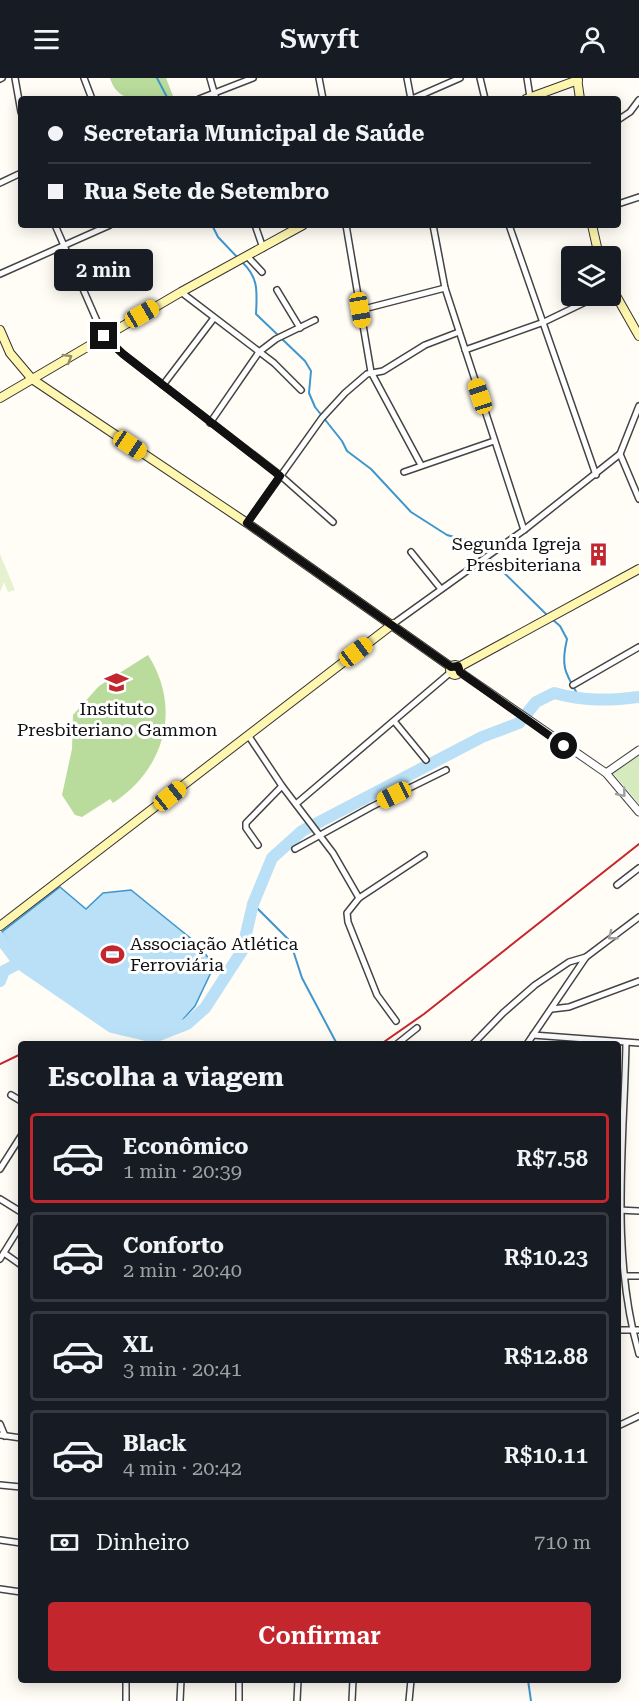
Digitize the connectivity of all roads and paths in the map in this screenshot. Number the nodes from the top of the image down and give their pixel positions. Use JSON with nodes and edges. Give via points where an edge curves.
{"nodes":[{"id":1,"x":15,"y":78,"type":"edge"},
{"id":2,"x":84,"y":78,"type":"edge"},
{"id":3,"x":210,"y":78,"type":"edge"},
{"id":4,"x":253,"y":78,"type":"edge"},
{"id":5,"x":319,"y":78,"type":"edge"},
{"id":6,"x":407,"y":78,"type":"edge"},
{"id":7,"x":460,"y":78,"type":"edge"},
{"id":8,"x":480,"y":78,"type":"edge"},
{"id":9,"x":527,"y":78,"type":"edge"},
{"id":10,"x":577,"y":79,"type":"edge"},
{"id":11,"x":18,"y":96,"type":"edge"},
{"id":12,"x":91,"y":96,"type":"edge"},
{"id":13,"x":215,"y":96,"type":"edge"},
{"id":14,"x":322,"y":96,"type":"edge"},
{"id":15,"x":410,"y":96,"type":"edge"},
{"id":16,"x":418,"y":96,"type":"edge"},
{"id":17,"x":484,"y":96,"type":"edge"},
{"id":18,"x":528,"y":96,"type":"edge"},
{"id":19,"x":533,"y":96,"type":"edge"},
{"id":20,"x":580,"y":96,"type":"edge"},
{"id":21,"x":639,"y":100,"type":"edge"},
{"id":22,"x":621,"y":118,"type":"edge"},
{"id":23,"x":18,"y":174,"type":"edge"},
{"id":24,"x":0,"y":183,"type":"edge"},
{"id":25,"x":639,"y":197,"type":"edge"},
{"id":26,"x":621,"y":203,"type":"edge"},
{"id":27,"x":56,"y":228,"type":"edge"},
{"id":28,"x":103,"y":228,"type":"edge"},
{"id":29,"x":256,"y":228,"type":"edge"},
{"id":30,"x":298,"y":228,"type":"edge"},
{"id":31,"x":346,"y":228,"type":"edge"},
{"id":32,"x":434,"y":228,"type":"edge"},
{"id":33,"x":510,"y":228,"type":"edge"},
{"id":34,"x":593,"y":228,"type":"edge"},
{"id":35,"x":63,"y":245,"type":"junction"},
{"id":36,"x":597,"y":246,"type":"edge"},
{"id":37,"x":262,"y":248,"type":"junction"},
{"id":38,"x":247,"y":256,"type":"junction"},
{"id":39,"x":262,"y":272,"type":"dead end"},
{"id":40,"x":0,"y":274,"type":"edge"},
{"id":41,"x":445,"y":288,"type":"junction"},
{"id":42,"x":277,"y":290,"type":"dead end"},
{"id":43,"x":181,"y":292,"type":"junction"},
{"id":44,"x":621,"y":305,"type":"edge"},
{"id":45,"x":577,"y":306,"type":"edge"},
{"id":46,"x":360,"y":310,"type":"junction"},
{"id":47,"x":214,"y":318,"type":"junction"},
{"id":48,"x":315,"y":320,"type":"dead end"},
{"id":49,"x":544,"y":322,"type":"junction"},
{"id":50,"x":300,"y":328,"type":"junction"},
{"id":51,"x":0,"y":330,"type":"edge"},
{"id":52,"x":459,"y":332,"type":"junction"},
{"id":53,"x":104,"y":336,"type":"junction"},
{"id":54,"x":639,"y":336,"type":"edge"},
{"id":55,"x":465,"y":350,"type":"junction"},
{"id":56,"x":0,"y":351,"type":"edge"},
{"id":57,"x":259,"y":352,"type":"junction"},
{"id":58,"x":10,"y":353,"type":"junction"},
{"id":59,"x":371,"y":372,"type":"junction"},
{"id":60,"x":32,"y":379,"type":"junction"},
{"id":61,"x":163,"y":385,"type":"junction"},
{"id":62,"x":300,"y":390,"type":"dead end"},
{"id":63,"x":0,"y":398,"type":"edge"},
{"id":64,"x":639,"y":406,"type":"edge"},
{"id":65,"x":210,"y":423,"type":"junction"},
{"id":66,"x":494,"y":441,"type":"junction"},
{"id":67,"x":620,"y":454,"type":"junction"},
{"id":68,"x":421,"y":465,"type":"junction"},
{"id":69,"x":404,"y":472,"type":"dead end"},
{"id":70,"x":596,"y":475,"type":"junction"},
{"id":71,"x":280,"y":476,"type":"junction"},
{"id":72,"x":639,"y":499,"type":"edge"},
{"id":73,"x":333,"y":522,"type":"dead end"},
{"id":74,"x":247,"y":523,"type":"junction"},
{"id":75,"x":524,"y":530,"type":"junction"},
{"id":76,"x":411,"y":552,"type":"dead end"},
{"id":77,"x":639,"y":569,"type":"edge"},
{"id":78,"x":441,"y":589,"type":"junction"},
{"id":79,"x":393,"y":624,"type":"junction"},
{"id":80,"x":639,"y":647,"type":"edge"},
{"id":81,"x":455,"y":669,"type":"junction"},
{"id":82,"x":573,"y":685,"type":"dead end"},
{"id":83,"x":394,"y":721,"type":"junction"},
{"id":84,"x":248,"y":735,"type":"junction"},
{"id":85,"x":639,"y":750,"type":"edge"},
{"id":86,"x":426,"y":760,"type":"dead end"},
{"id":87,"x":446,"y":770,"type":"dead end"},
{"id":88,"x":606,"y":773,"type":"junction"},
{"id":89,"x":282,"y":786,"type":"junction"},
{"id":90,"x":296,"y":804,"type":"junction"},
{"id":91,"x":639,"y":813,"type":"edge"},
{"id":92,"x":320,"y":833,"type":"junction"},
{"id":93,"x":258,"y":845,"type":"dead end"},
{"id":94,"x":295,"y":849,"type":"dead end"},
{"id":95,"x":424,"y":855,"type":"dead end"},
{"id":96,"x":639,"y":868,"type":"edge"},
{"id":97,"x":617,"y":885,"type":"dead end"},
{"id":98,"x":359,"y":898,"type":"junction"},
{"id":99,"x":639,"y":917,"type":"edge"},
{"id":100,"x":3,"y":924,"type":"edge"},
{"id":101,"x":586,"y":957,"type":"junction"},
{"id":102,"x":639,"y":981,"type":"edge"},
{"id":103,"x":552,"y":1009,"type":"junction"},
{"id":104,"x":396,"y":1021,"type":"dead end"},
{"id":105,"x":417,"y":1028,"type":"dead end"},
{"id":106,"x":533,"y":1035,"type":"junction"},
{"id":107,"x":402,"y":1041,"type":"edge"},
{"id":108,"x":476,"y":1041,"type":"edge"},
{"id":109,"x":529,"y":1041,"type":"edge"},
{"id":110,"x":603,"y":1041,"type":"edge"},
{"id":111,"x":621,"y":1043,"type":"edge"},
{"id":112,"x":626,"y":1043,"type":"junction"},
{"id":113,"x":639,"y":1043,"type":"edge"},
{"id":114,"x":12,"y":1095,"type":"dead end"},
{"id":115,"x":18,"y":1099,"type":"edge"},
{"id":116,"x":18,"y":1141,"type":"edge"},
{"id":117,"x":0,"y":1169,"type":"edge"},
{"id":118,"x":621,"y":1182,"type":"edge"},
{"id":119,"x":0,"y":1199,"type":"edge"},
{"id":120,"x":18,"y":1210,"type":"edge"},
{"id":121,"x":621,"y":1210,"type":"edge"},
{"id":122,"x":639,"y":1211,"type":"edge"},
{"id":123,"x":18,"y":1230,"type":"edge"},
{"id":124,"x":621,"y":1254,"type":"edge"},
{"id":125,"x":2,"y":1256,"type":"edge"},
{"id":126,"x":18,"y":1264,"type":"edge"},
{"id":127,"x":624,"y":1276,"type":"junction"},
{"id":128,"x":639,"y":1276,"type":"edge"},
{"id":129,"x":636,"y":1330,"type":"edge"},
{"id":130,"x":639,"y":1354,"type":"edge"},
{"id":131,"x":639,"y":1416,"type":"edge"},
{"id":132,"x":0,"y":1424,"type":"edge"},
{"id":133,"x":621,"y":1425,"type":"edge"},
{"id":134,"x":3,"y":1436,"type":"edge"},
{"id":135,"x":18,"y":1438,"type":"edge"},
{"id":136,"x":0,"y":1485,"type":"edge"},
{"id":137,"x":18,"y":1487,"type":"edge"},
{"id":138,"x":0,"y":1540,"type":"edge"},
{"id":139,"x":18,"y":1543,"type":"edge"},
{"id":140,"x":0,"y":1589,"type":"edge"},
{"id":141,"x":18,"y":1592,"type":"edge"},
{"id":142,"x":126,"y":1683,"type":"edge"},
{"id":143,"x":181,"y":1683,"type":"edge"},
{"id":144,"x":239,"y":1683,"type":"edge"},
{"id":145,"x":298,"y":1683,"type":"edge"},
{"id":146,"x":353,"y":1683,"type":"edge"},
{"id":147,"x":411,"y":1683,"type":"edge"},
{"id":148,"x":126,"y":1701,"type":"edge"},
{"id":149,"x":180,"y":1701,"type":"edge"},
{"id":150,"x":238,"y":1701,"type":"edge"},
{"id":151,"x":297,"y":1701,"type":"edge"},
{"id":152,"x":352,"y":1701,"type":"edge"},
{"id":153,"x":409,"y":1701,"type":"edge"}],
"edges":[{"from":1,"to":11,"type":"street"},
{"from":2,"to":12,"type":"street"},
{"from":3,"to":13,"type":"street"},
{"from":4,"to":13,"type":"street"},
{"from":5,"to":14,"type":"street"},
{"from":6,"to":15,"type":"street"},
{"from":7,"to":16,"type":"street"},
{"from":8,"to":17,"type":"street"},
{"from":9,"to":18,"type":"street"},
{"from":10,"to":19,"type":"main road"},
{"from":10,"to":20,"type":"main road"},
{"from":21,"to":22,"type":"street"},
{"from":23,"to":24,"type":"street"},
{"from":25,"to":26,"type":"street"},
{"from":27,"to":35,"type":"street"},
{"from":28,"to":35,"type":"street"},
{"from":29,"to":37,"type":"street"},
{"from":30,"to":37,"type":"main road"},
{"from":31,"to":46,"type":"street"},
{"from":32,"to":41,"type":"street"},
{"from":33,"to":49,"type":"street"},
{"from":34,"to":36,"type":"main road"},
{"from":35,"to":40,"type":"street"},
{"from":35,"to":53,"type":"street"},
{"from":37,"to":38,"type":"main road"},
{"from":38,"to":39,"type":"street"},
{"from":38,"to":43,"type":"main road"},
{"from":41,"to":46,"type":"street"},
{"from":41,"to":52,"type":"street"},
{"from":42,"to":50,"type":"street"},
{"from":43,"to":47,"type":"street"},
{"from":43,"to":53,"type":"main road"},
{"from":44,"to":54,"type":"main road"},
{"from":45,"to":49,"type":"street"},
{"from":46,"to":59,"type":"street"},
{"from":47,"to":57,"type":"street"},
{"from":47,"to":61,"type":"street"},
{"from":48,"to":50,"type":"street"},
{"from":49,"to":55,"type":"street"},
{"from":49,"to":70,"type":"street"},
{"from":50,"to":57,"type":"street"},
{"from":51,"to":58,"type":"main road"},
{"from":52,"to":55,"type":"street"},
{"from":52,"to":59,"type":"street","via":[[425,345],[383,371]]},
{"from":60,"to":53,"type":"main road","one_way":true},
{"from":53,"to":61,"type":"street"},
{"from":55,"to":66,"type":"street"},
{"from":56,"to":58,"type":"main road"},
{"from":57,"to":62,"type":"street"},
{"from":57,"to":65,"type":"street"},
{"from":58,"to":60,"type":"main road"},
{"from":59,"to":68,"type":"street"},
{"from":59,"to":71,"type":"street","via":[[334,404]]},
{"from":60,"to":63,"type":"main road"},
{"from":60,"to":74,"type":"main road"},
{"from":61,"to":65,"type":"street"},
{"from":64,"to":67,"type":"street"},
{"from":65,"to":71,"type":"street"},
{"from":66,"to":68,"type":"street"},
{"from":66,"to":75,"type":"street"},
{"from":67,"to":70,"type":"street"},
{"from":67,"to":72,"type":"street"},
{"from":68,"to":69,"type":"street"},
{"from":70,"to":75,"type":"street"},
{"from":71,"to":73,"type":"street"},
{"from":71,"to":74,"type":"street"},
{"from":74,"to":79,"type":"main road"},
{"from":75,"to":78,"type":"street"},
{"from":76,"to":78,"type":"street"},
{"from":77,"to":81,"type":"main road"},
{"from":78,"to":79,"type":"street"},
{"from":79,"to":81,"type":"main road"},
{"from":79,"to":84,"type":"main road"},
{"from":80,"to":82,"type":"street"},
{"from":81,"to":83,"type":"street"},
{"from":81,"to":88,"type":"street"},
{"from":83,"to":86,"type":"street"},
{"from":83,"to":90,"type":"street"},
{"from":84,"to":89,"type":"street"},
{"from":84,"to":100,"type":"main road"},
{"from":85,"to":88,"type":"street"},
{"from":87,"to":92,"type":"street"},
{"from":88,"to":91,"type":"street","one_way":true},
{"from":89,"to":90,"type":"street"},
{"from":89,"to":93,"type":"street","via":[[246,824]]},
{"from":90,"to":92,"type":"street"},
{"from":92,"to":94,"type":"street"},
{"from":92,"to":98,"type":"street"},
{"from":95,"to":98,"type":"street"},
{"from":96,"to":97,"type":"street"},
{"from":98,"to":104,"type":"street","via":[[350,908],[348,922],[377,995]]},
{"from":99,"to":101,"type":"street","one_way":true},
{"from":101,"to":103,"type":"street"},
{"from":101,"to":108,"type":"street","via":[[569,962],[535,985]]},
{"from":102,"to":103,"type":"street","via":[[569,1007]]},
{"from":103,"to":106,"type":"street"},
{"from":105,"to":107,"type":"street"},
{"from":106,"to":109,"type":"street"},
{"from":106,"to":110,"type":"street"},
{"from":111,"to":112,"type":"street"},
{"from":112,"to":113,"type":"street"},
{"from":112,"to":118,"type":"street"},
{"from":114,"to":115,"type":"street"},
{"from":116,"to":117,"type":"street"},
{"from":119,"to":120,"type":"street"},
{"from":121,"to":122,"type":"street"},
{"from":123,"to":125,"type":"street"},
{"from":124,"to":127,"type":"street"},
{"from":125,"to":126,"type":"street"},
{"from":127,"to":128,"type":"street"},
{"from":127,"to":129,"type":"street"},
{"from":129,"to":130,"type":"street"},
{"from":131,"to":133,"type":"street"},
{"from":132,"to":134,"type":"street"},
{"from":134,"to":135,"type":"street"},
{"from":136,"to":137,"type":"street"},
{"from":138,"to":139,"type":"street"},
{"from":140,"to":141,"type":"street"},
{"from":142,"to":148,"type":"street"},
{"from":143,"to":149,"type":"street"},
{"from":144,"to":150,"type":"street"},
{"from":145,"to":151,"type":"street"},
{"from":146,"to":152,"type":"street"},
{"from":147,"to":153,"type":"street"}]}
